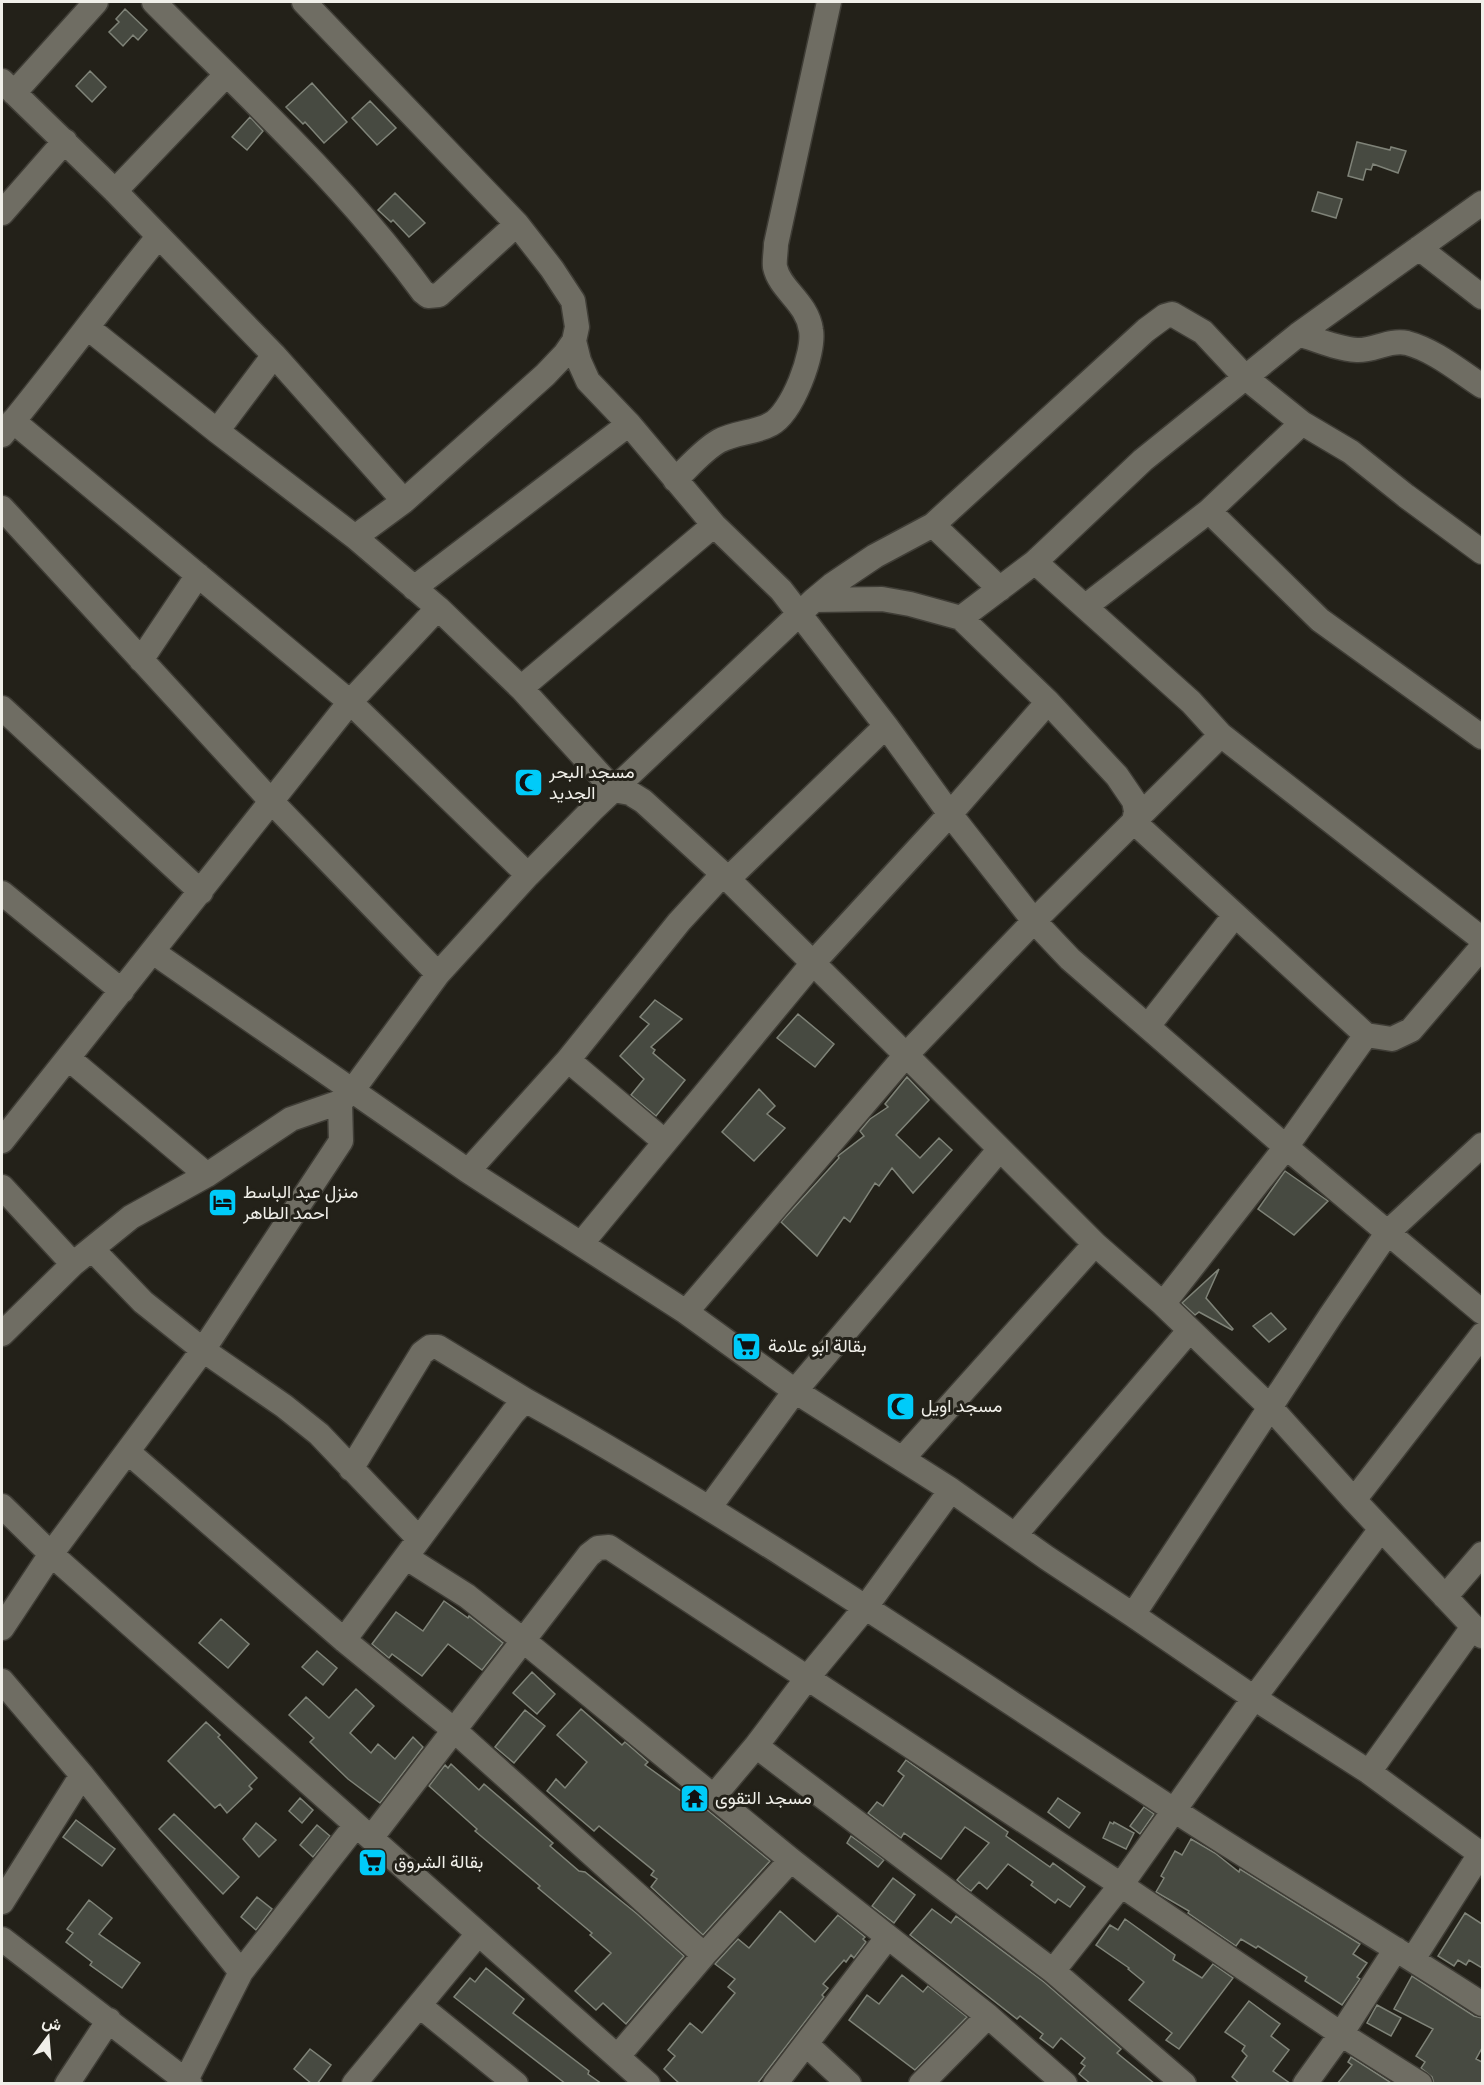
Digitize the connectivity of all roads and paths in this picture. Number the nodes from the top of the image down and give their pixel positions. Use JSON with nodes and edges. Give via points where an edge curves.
{"nodes":[{"id":1,"x":96,"y":2,"type":"edge"},
{"id":2,"x":154,"y":2,"type":"edge"},
{"id":3,"x":304,"y":2,"type":"edge"},
{"id":4,"x":829,"y":2,"type":"edge"},
{"id":5,"x":226,"y":75,"type":"junction"},
{"id":6,"x":8,"y":87,"type":"edge"},
{"id":7,"x":65,"y":141,"type":"junction"},
{"id":8,"x":115,"y":191,"type":"junction"},
{"id":9,"x":1482,"y":203,"type":"edge"},
{"id":10,"x":2,"y":213,"type":"edge"},
{"id":11,"x":517,"y":224,"type":"junction"},
{"id":12,"x":158,"y":237,"type":"junction"},
{"id":13,"x":1419,"y":248,"type":"junction"},
{"id":14,"x":1482,"y":297,"type":"edge"},
{"id":15,"x":88,"y":328,"type":"junction"},
{"id":16,"x":1299,"y":334,"type":"junction"},
{"id":17,"x":573,"y":341,"type":"junction"},
{"id":18,"x":274,"y":355,"type":"junction"},
{"id":19,"x":1246,"y":378,"type":"junction"},
{"id":20,"x":1482,"y":386,"type":"edge"},
{"id":21,"x":1302,"y":423,"type":"junction"},
{"id":22,"x":629,"y":424,"type":"junction"},
{"id":23,"x":7,"y":428,"type":"edge"},
{"id":24,"x":217,"y":431,"type":"junction"},
{"id":25,"x":675,"y":480,"type":"junction"},
{"id":26,"x":404,"y":501,"type":"junction"},
{"id":27,"x":2,"y":508,"type":"edge"},
{"id":28,"x":1209,"y":511,"type":"junction"},
{"id":29,"x":714,"y":525,"type":"junction"},
{"id":30,"x":933,"y":525,"type":"junction"},
{"id":31,"x":355,"y":537,"type":"junction"},
{"id":32,"x":1482,"y":552,"type":"edge"},
{"id":33,"x":1035,"y":562,"type":"junction"},
{"id":34,"x":198,"y":575,"type":"junction"},
{"id":35,"x":414,"y":588,"type":"junction"},
{"id":36,"x":1000,"y":589,"type":"junction"},
{"id":37,"x":1086,"y":606,"type":"junction"},
{"id":38,"x":807,"y":607,"type":"junction"},
{"id":39,"x":438,"y":608,"type":"junction"},
{"id":40,"x":961,"y":618,"type":"junction"},
{"id":41,"x":141,"y":660,"type":"junction"},
{"id":42,"x":521,"y":688,"type":"junction"},
{"id":43,"x":350,"y":702,"type":"junction"},
{"id":44,"x":1048,"y":702,"type":"junction"},
{"id":45,"x":2,"y":708,"type":"edge"},
{"id":46,"x":886,"y":726,"type":"junction"},
{"id":47,"x":1221,"y":735,"type":"junction"},
{"id":48,"x":1482,"y":737,"type":"edge"},
{"id":49,"x":614,"y":790,"type":"junction"},
{"id":50,"x":272,"y":802,"type":"junction"},
{"id":51,"x":950,"y":814,"type":"junction"},
{"id":52,"x":1134,"y":822,"type":"junction"},
{"id":53,"x":528,"y":875,"type":"junction"},
{"id":54,"x":725,"y":877,"type":"junction"},
{"id":55,"x":201,"y":892,"type":"junction"},
{"id":56,"x":2,"y":893,"type":"edge"},
{"id":57,"x":1235,"y":915,"type":"junction"},
{"id":58,"x":1034,"y":921,"type":"junction"},
{"id":59,"x":1482,"y":939,"type":"edge"},
{"id":60,"x":1482,"y":947,"type":"edge"},
{"id":61,"x":153,"y":952,"type":"junction"},
{"id":62,"x":813,"y":963,"type":"junction"},
{"id":63,"x":438,"y":974,"type":"junction"},
{"id":64,"x":122,"y":991,"type":"junction"},
{"id":65,"x":1148,"y":1026,"type":"junction"},
{"id":66,"x":1366,"y":1035,"type":"junction"},
{"id":67,"x":906,"y":1054,"type":"junction"},
{"id":68,"x":68,"y":1058,"type":"junction"},
{"id":69,"x":568,"y":1059,"type":"junction"},
{"id":70,"x":346,"y":1096,"type":"junction"},
{"id":71,"x":2,"y":1141,"type":"edge"},
{"id":72,"x":665,"y":1142,"type":"junction"},
{"id":73,"x":1482,"y":1146,"type":"edge"},
{"id":74,"x":1286,"y":1148,"type":"junction"},
{"id":75,"x":1000,"y":1149,"type":"junction"},
{"id":76,"x":468,"y":1171,"type":"junction"},
{"id":77,"x":207,"y":1175,"type":"junction"},
{"id":78,"x":2,"y":1187,"type":"edge"},
{"id":79,"x":1388,"y":1232,"type":"junction"},
{"id":80,"x":581,"y":1244,"type":"junction"},
{"id":81,"x":1095,"y":1244,"type":"junction"},
{"id":82,"x":92,"y":1249,"type":"junction"},
{"id":83,"x":73,"y":1264,"type":"junction"},
{"id":84,"x":1163,"y":1304,"type":"junction"},
{"id":85,"x":686,"y":1312,"type":"junction"},
{"id":86,"x":1482,"y":1312,"type":"edge"},
{"id":87,"x":1189,"y":1331,"type":"junction"},
{"id":88,"x":2,"y":1334,"type":"edge"},
{"id":89,"x":1482,"y":1335,"type":"edge"},
{"id":90,"x":203,"y":1350,"type":"junction"},
{"id":91,"x":795,"y":1391,"type":"junction"},
{"id":92,"x":525,"y":1400,"type":"junction"},
{"id":93,"x":1271,"y":1408,"type":"junction"},
{"id":94,"x":128,"y":1452,"type":"junction"},
{"id":95,"x":903,"y":1458,"type":"junction"},
{"id":96,"x":351,"y":1469,"type":"junction"},
{"id":97,"x":951,"y":1490,"type":"junction"},
{"id":98,"x":1353,"y":1500,"type":"junction"},
{"id":99,"x":2,"y":1506,"type":"edge"},
{"id":100,"x":709,"y":1508,"type":"junction"},
{"id":101,"x":1381,"y":1529,"type":"junction"},
{"id":102,"x":1015,"y":1535,"type":"junction"},
{"id":103,"x":413,"y":1548,"type":"junction"},
{"id":104,"x":51,"y":1554,"type":"junction"},
{"id":105,"x":1482,"y":1554,"type":"edge"},
{"id":106,"x":1445,"y":1597,"type":"junction"},
{"id":107,"x":865,"y":1608,"type":"junction"},
{"id":108,"x":1133,"y":1615,"type":"junction"},
{"id":109,"x":2,"y":1628,"type":"edge"},
{"id":110,"x":1478,"y":1631,"type":"edge"},
{"id":111,"x":345,"y":1640,"type":"junction"},
{"id":112,"x":524,"y":1641,"type":"junction"},
{"id":113,"x":808,"y":1677,"type":"junction"},
{"id":114,"x":2,"y":1681,"type":"edge"},
{"id":115,"x":1254,"y":1698,"type":"junction"},
{"id":116,"x":454,"y":1730,"type":"junction"},
{"id":117,"x":756,"y":1746,"type":"junction"},
{"id":118,"x":1369,"y":1772,"type":"junction"},
{"id":119,"x":82,"y":1775,"type":"junction"},
{"id":120,"x":714,"y":1796,"type":"junction"},
{"id":121,"x":1174,"y":1811,"type":"junction"},
{"id":122,"x":363,"y":1831,"type":"junction"},
{"id":123,"x":1482,"y":1853,"type":"edge"},
{"id":124,"x":791,"y":1860,"type":"junction"},
{"id":125,"x":1121,"y":1885,"type":"junction"},
{"id":126,"x":2,"y":1902,"type":"edge"},
{"id":127,"x":478,"y":1934,"type":"junction"},
{"id":128,"x":887,"y":1938,"type":"junction"},
{"id":129,"x":2,"y":1939,"type":"edge"},
{"id":130,"x":1405,"y":1954,"type":"junction"},
{"id":131,"x":704,"y":1955,"type":"junction"},
{"id":132,"x":1053,"y":1971,"type":"junction"},
{"id":133,"x":241,"y":1972,"type":"junction"},
{"id":134,"x":1482,"y":2004,"type":"edge"},
{"id":135,"x":420,"y":2006,"type":"junction"},
{"id":136,"x":987,"y":2016,"type":"junction"},
{"id":137,"x":109,"y":2020,"type":"junction"},
{"id":138,"x":1341,"y":2034,"type":"junction"},
{"id":139,"x":806,"y":2044,"type":"junction"},
{"id":140,"x":618,"y":2056,"type":"junction"},
{"id":141,"x":187,"y":2082,"type":"edge"},
{"id":142,"x":67,"y":2084,"type":"edge"},
{"id":143,"x":354,"y":2084,"type":"edge"},
{"id":144,"x":516,"y":2084,"type":"edge"},
{"id":145,"x":648,"y":2084,"type":"edge"},
{"id":146,"x":775,"y":2084,"type":"edge"},
{"id":147,"x":849,"y":2084,"type":"edge"},
{"id":148,"x":921,"y":2084,"type":"edge"},
{"id":149,"x":1065,"y":2084,"type":"edge"},
{"id":150,"x":1184,"y":2084,"type":"edge"},
{"id":151,"x":1305,"y":2084,"type":"edge"},
{"id":152,"x":1420,"y":2084,"type":"edge"}],
"edges":[{"from":1,"to":6,"type":"street"},
{"from":2,"to":5,"type":"street"},
{"from":3,"to":11,"type":"street"},
{"from":4,"to":25,"type":"street","via":[[776,244],[775,268],[805,309],[812,331],[809,353],[794,398],[779,419],[717,442]]},
{"from":5,"to":8,"type":"street"},
{"from":5,"to":11,"type":"street","via":[[322,172],[428,296],[439,295]]},
{"from":6,"to":7,"type":"street"},
{"from":7,"to":8,"type":"street"},
{"from":7,"to":10,"type":"street"},
{"from":8,"to":12,"type":"street"},
{"from":9,"to":13,"type":"street"},
{"from":11,"to":17,"type":"street","via":[[573,301],[577,327]]},
{"from":12,"to":15,"type":"street"},
{"from":12,"to":18,"type":"street"},
{"from":13,"to":14,"type":"street"},
{"from":13,"to":16,"type":"street"},
{"from":15,"to":23,"type":"street"},
{"from":15,"to":24,"type":"street"},
{"from":16,"to":19,"type":"street"},
{"from":16,"to":20,"type":"street","via":[[1358,351],[1406,343],[1437,357]]},
{"from":17,"to":22,"type":"street","via":[[588,381]]},
{"from":17,"to":26,"type":"street","via":[[544,375]]},
{"from":18,"to":24,"type":"street"},
{"from":18,"to":26,"type":"street"},
{"from":19,"to":21,"type":"street"},
{"from":19,"to":30,"type":"street","via":[[1203,332],[1172,314],[1165,316]]},
{"from":19,"to":33,"type":"street","via":[[1143,460]]},
{"from":21,"to":28,"type":"street"},
{"from":21,"to":32,"type":"street","via":[[1351,452]]},
{"from":22,"to":25,"type":"street"},
{"from":22,"to":35,"type":"street"},
{"from":23,"to":34,"type":"street"},
{"from":24,"to":31,"type":"street"},
{"from":25,"to":29,"type":"street"},
{"from":26,"to":31,"type":"street"},
{"from":27,"to":41,"type":"street"},
{"from":28,"to":37,"type":"street"},
{"from":28,"to":48,"type":"street","via":[[1320,620]]},
{"from":29,"to":38,"type":"street","via":[[781,590]]},
{"from":29,"to":42,"type":"street"},
{"from":30,"to":36,"type":"street"},
{"from":30,"to":38,"type":"street","via":[[876,556]]},
{"from":31,"to":35,"type":"street"},
{"from":33,"to":36,"type":"street"},
{"from":33,"to":37,"type":"street"},
{"from":34,"to":41,"type":"street"},
{"from":34,"to":43,"type":"street"},
{"from":35,"to":39,"type":"street"},
{"from":36,"to":40,"type":"street"},
{"from":37,"to":47,"type":"street","via":[[1191,702]]},
{"from":38,"to":40,"type":"street","via":[[882,599]]},
{"from":38,"to":46,"type":"street"},
{"from":38,"to":49,"type":"street"},
{"from":39,"to":42,"type":"street"},
{"from":39,"to":43,"type":"street"},
{"from":40,"to":44,"type":"street"},
{"from":41,"to":50,"type":"street"},
{"from":42,"to":49,"type":"street"},
{"from":43,"to":50,"type":"street"},
{"from":43,"to":53,"type":"street"},
{"from":44,"to":51,"type":"street"},
{"from":44,"to":52,"type":"street","via":[[1117,776],[1134,801]]},
{"from":45,"to":55,"type":"street"},
{"from":46,"to":51,"type":"street"},
{"from":46,"to":54,"type":"street"},
{"from":47,"to":52,"type":"street"},
{"from":47,"to":59,"type":"street"},
{"from":49,"to":53,"type":"street"},
{"from":49,"to":54,"type":"street","via":[[643,801]]},
{"from":50,"to":55,"type":"street"},
{"from":50,"to":63,"type":"street"},
{"from":51,"to":58,"type":"street"},
{"from":51,"to":62,"type":"street"},
{"from":52,"to":57,"type":"street"},
{"from":52,"to":58,"type":"street"},
{"from":53,"to":63,"type":"street"},
{"from":54,"to":62,"type":"street"},
{"from":54,"to":69,"type":"street","via":[[680,921]]},
{"from":55,"to":61,"type":"street"},
{"from":56,"to":64,"type":"street"},
{"from":57,"to":65,"type":"street"},
{"from":57,"to":66,"type":"street"},
{"from":58,"to":65,"type":"street","via":[[1070,959]]},
{"from":58,"to":67,"type":"street"},
{"from":60,"to":66,"type":"street","via":[[1411,1030],[1392,1039]]},
{"from":61,"to":64,"type":"street"},
{"from":61,"to":70,"type":"street"},
{"from":62,"to":67,"type":"street"},
{"from":62,"to":72,"type":"street"},
{"from":63,"to":70,"type":"street"},
{"from":64,"to":68,"type":"street"},
{"from":65,"to":74,"type":"street"},
{"from":66,"to":74,"type":"street"},
{"from":67,"to":75,"type":"street"},
{"from":67,"to":85,"type":"street"},
{"from":68,"to":71,"type":"street"},
{"from":68,"to":77,"type":"street"},
{"from":69,"to":72,"type":"street"},
{"from":69,"to":76,"type":"street"},
{"from":70,"to":76,"type":"street"},
{"from":70,"to":77,"type":"street","via":[[291,1119]]},
{"from":70,"to":90,"type":"street","via":[[341,1141]]},
{"from":72,"to":80,"type":"street"},
{"from":73,"to":79,"type":"street"},
{"from":74,"to":79,"type":"street"},
{"from":74,"to":84,"type":"street"},
{"from":75,"to":81,"type":"street"},
{"from":75,"to":91,"type":"street"},
{"from":76,"to":80,"type":"street"},
{"from":77,"to":82,"type":"street","via":[[131,1217]]},
{"from":78,"to":83,"type":"street"},
{"from":79,"to":86,"type":"street"},
{"from":79,"to":93,"type":"street"},
{"from":80,"to":85,"type":"street"},
{"from":81,"to":84,"type":"street"},
{"from":81,"to":95,"type":"street"},
{"from":82,"to":83,"type":"street"},
{"from":82,"to":90,"type":"street","via":[[143,1302]]},
{"from":83,"to":88,"type":"street"},
{"from":84,"to":87,"type":"street"},
{"from":85,"to":91,"type":"street"},
{"from":87,"to":93,"type":"street"},
{"from":87,"to":102,"type":"street"},
{"from":89,"to":98,"type":"street"},
{"from":90,"to":94,"type":"street"},
{"from":90,"to":96,"type":"street","via":[[319,1434]]},
{"from":91,"to":95,"type":"street"},
{"from":91,"to":100,"type":"street"},
{"from":92,"to":96,"type":"street","via":[[438,1347],[430,1347],[422,1353]]},
{"from":92,"to":100,"type":"street"},
{"from":92,"to":103,"type":"street"},
{"from":93,"to":98,"type":"street"},
{"from":93,"to":108,"type":"street"},
{"from":94,"to":104,"type":"street"},
{"from":94,"to":111,"type":"street"},
{"from":95,"to":97,"type":"street"},
{"from":96,"to":103,"type":"street"},
{"from":97,"to":102,"type":"street"},
{"from":97,"to":107,"type":"street"},
{"from":98,"to":101,"type":"street"},
{"from":99,"to":104,"type":"street"},
{"from":100,"to":107,"type":"street"},
{"from":101,"to":106,"type":"street"},
{"from":101,"to":115,"type":"street"},
{"from":102,"to":108,"type":"street"},
{"from":103,"to":111,"type":"street"},
{"from":103,"to":112,"type":"street"},
{"from":104,"to":109,"type":"street"},
{"from":104,"to":122,"type":"street"},
{"from":105,"to":106,"type":"street"},
{"from":106,"to":110,"type":"street"},
{"from":107,"to":113,"type":"street"},
{"from":107,"to":121,"type":"street"},
{"from":108,"to":115,"type":"street"},
{"from":110,"to":118,"type":"street"},
{"from":111,"to":116,"type":"street"},
{"from":112,"to":113,"type":"street","via":[[589,1554],[609,1547]]},
{"from":112,"to":116,"type":"street"},
{"from":112,"to":120,"type":"street"},
{"from":113,"to":117,"type":"street"},
{"from":113,"to":125,"type":"street"},
{"from":114,"to":119,"type":"street"},
{"from":115,"to":118,"type":"street"},
{"from":115,"to":121,"type":"street"},
{"from":116,"to":122,"type":"street"},
{"from":116,"to":131,"type":"street"},
{"from":117,"to":120,"type":"street"},
{"from":117,"to":132,"type":"street"},
{"from":118,"to":123,"type":"street"},
{"from":119,"to":126,"type":"street"},
{"from":119,"to":133,"type":"street"},
{"from":120,"to":124,"type":"street"},
{"from":121,"to":125,"type":"street"},
{"from":121,"to":130,"type":"street"},
{"from":122,"to":127,"type":"street"},
{"from":122,"to":133,"type":"street"},
{"from":123,"to":130,"type":"street"},
{"from":124,"to":128,"type":"street"},
{"from":124,"to":131,"type":"street"},
{"from":125,"to":132,"type":"street"},
{"from":125,"to":138,"type":"street"},
{"from":127,"to":135,"type":"street"},
{"from":127,"to":140,"type":"street"},
{"from":128,"to":136,"type":"street"},
{"from":128,"to":139,"type":"street"},
{"from":129,"to":137,"type":"street"},
{"from":130,"to":134,"type":"street"},
{"from":130,"to":138,"type":"street"},
{"from":131,"to":140,"type":"street"},
{"from":132,"to":150,"type":"street"},
{"from":133,"to":141,"type":"street"},
{"from":135,"to":143,"type":"street"},
{"from":135,"to":144,"type":"street"},
{"from":136,"to":148,"type":"street"},
{"from":136,"to":149,"type":"street"},
{"from":137,"to":141,"type":"street"},
{"from":137,"to":142,"type":"street"},
{"from":138,"to":151,"type":"street"},
{"from":138,"to":152,"type":"street"},
{"from":139,"to":146,"type":"street"},
{"from":139,"to":147,"type":"street"},
{"from":140,"to":145,"type":"street"}]}
